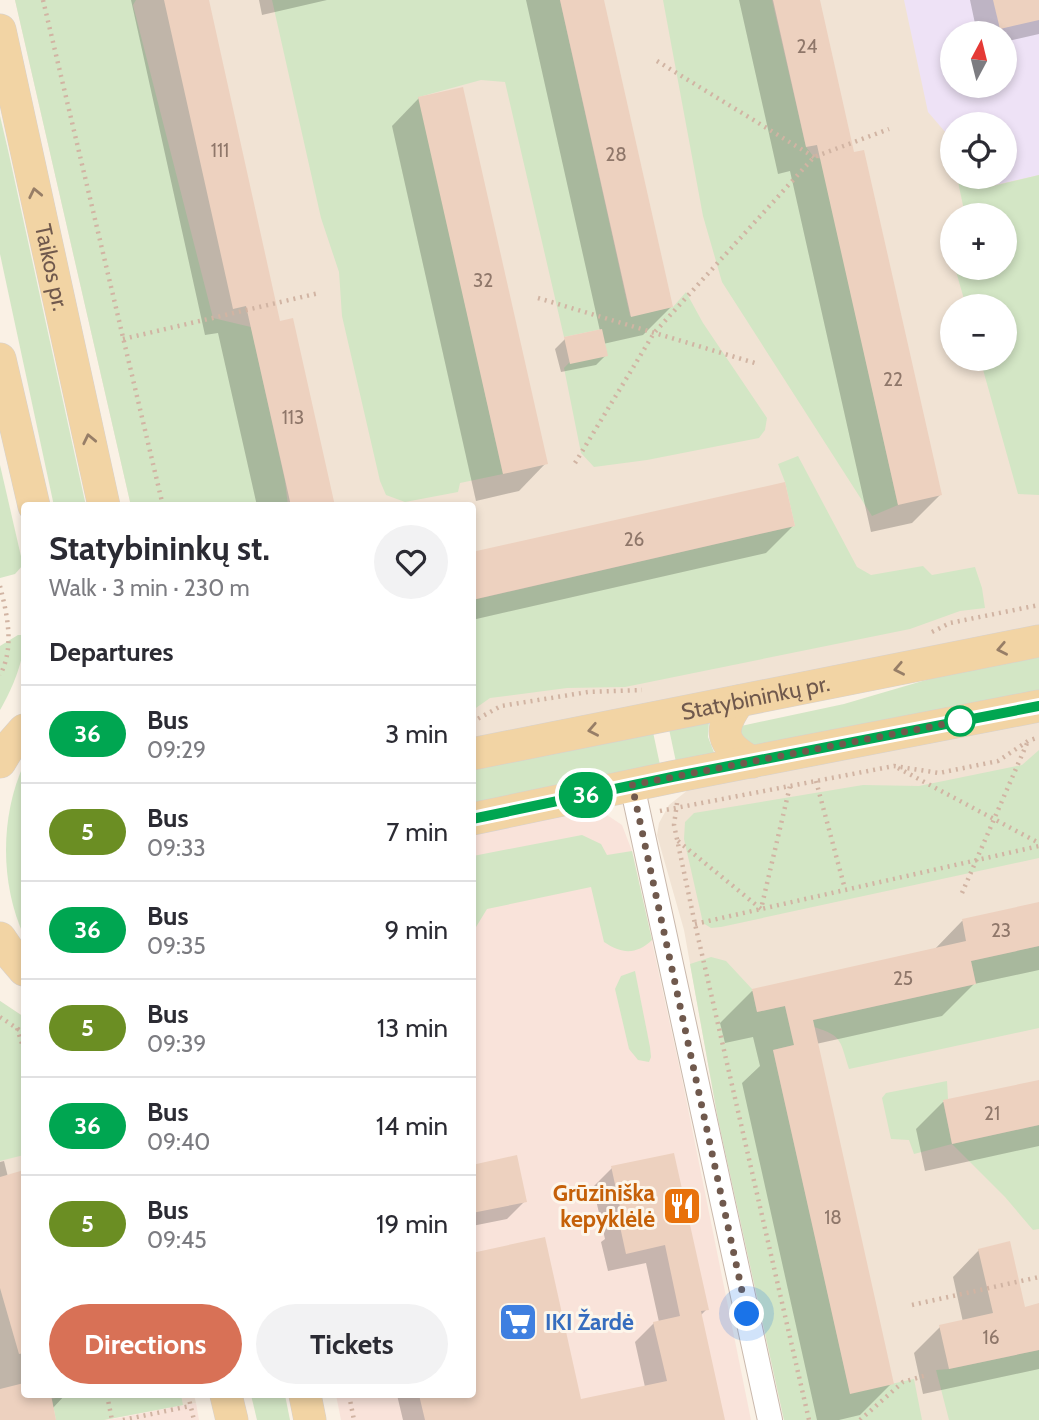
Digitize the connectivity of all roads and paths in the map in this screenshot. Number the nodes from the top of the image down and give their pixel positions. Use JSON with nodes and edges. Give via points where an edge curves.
{"nodes":[{"id":1,"x":43,"y":0,"type":"edge"},
{"id":2,"x":0,"y":30,"type":"edge"},
{"id":3,"x":657,"y":61,"type":"dead end"},
{"id":4,"x":889,"y":129,"type":"dead end"},
{"id":5,"x":814,"y":157,"type":"junction"},
{"id":6,"x":319,"y":293,"type":"dead end"},
{"id":7,"x":538,"y":298,"type":"dead end"},
{"id":8,"x":654,"y":333,"type":"junction"},
{"id":9,"x":123,"y":339,"type":"junction"},
{"id":10,"x":0,"y":359,"type":"edge"},
{"id":11,"x":755,"y":363,"type":"dead end"},
{"id":12,"x":575,"y":463,"type":"dead end"},
{"id":13,"x":33,"y":502,"type":"edge"},
{"id":14,"x":103,"y":502,"type":"edge"},
{"id":15,"x":162,"y":502,"type":"edge"},
{"id":16,"x":0,"y":586,"type":"edge"},
{"id":17,"x":1039,"y":605,"type":"edge"},
{"id":18,"x":923,"y":637,"type":"dead end"},
{"id":19,"x":1039,"y":641,"type":"edge"},
{"id":20,"x":0,"y":675,"type":"edge"},
{"id":21,"x":654,"y":689,"type":"dead end"},
{"id":22,"x":739,"y":701,"type":"junction"},
{"id":23,"x":1039,"y":706,"type":"edge"},
{"id":24,"x":476,"y":720,"type":"edge"},
{"id":25,"x":21,"y":721,"type":"edge"},
{"id":26,"x":1039,"y":737,"type":"edge"},
{"id":27,"x":1028,"y":741,"type":"junction"},
{"id":28,"x":11,"y":746,"type":"edge"},
{"id":29,"x":476,"y":753,"type":"edge"},
{"id":30,"x":752,"y":762,"type":"junction"},
{"id":31,"x":894,"y":766,"type":"junction"},
{"id":32,"x":816,"y":781,"type":"junction"},
{"id":33,"x":790,"y":786,"type":"junction"},
{"id":34,"x":635,"y":800,"type":"junction"},
{"id":35,"x":678,"y":808,"type":"junction"},
{"id":36,"x":476,"y":819,"type":"edge"},
{"id":37,"x":995,"y":819,"type":"junction"},
{"id":38,"x":677,"y":840,"type":"junction"},
{"id":39,"x":1039,"y":844,"type":"edge"},
{"id":40,"x":978,"y":858,"type":"junction"},
{"id":41,"x":845,"y":889,"type":"junction"},
{"id":42,"x":962,"y":893,"type":"dead end"},
{"id":43,"x":761,"y":909,"type":"junction"},
{"id":44,"x":695,"y":924,"type":"junction"},
{"id":45,"x":0,"y":938,"type":"edge"},
{"id":46,"x":21,"y":966,"type":"edge"},
{"id":47,"x":0,"y":968,"type":"edge"},
{"id":48,"x":21,"y":976,"type":"edge"},
{"id":49,"x":0,"y":1017,"type":"edge"},
{"id":50,"x":17,"y":1028,"type":"junction"},
{"id":51,"x":21,"y":1031,"type":"edge"},
{"id":52,"x":21,"y":1041,"type":"edge"},
{"id":53,"x":1039,"y":1277,"type":"edge"},
{"id":54,"x":912,"y":1305,"type":"dead end"},
{"id":55,"x":927,"y":1375,"type":"dead end"},
{"id":56,"x":108,"y":1398,"type":"edge"},
{"id":57,"x":189,"y":1398,"type":"edge"},
{"id":58,"x":227,"y":1398,"type":"edge"},
{"id":59,"x":306,"y":1398,"type":"edge"},
{"id":60,"x":350,"y":1398,"type":"edge"},
{"id":61,"x":190,"y":1406,"type":"junction"},
{"id":62,"x":150,"y":1417,"type":"edge"},
{"id":63,"x":112,"y":1420,"type":"edge"},
{"id":64,"x":123,"y":1420,"type":"edge"},
{"id":65,"x":194,"y":1420,"type":"edge"},
{"id":66,"x":232,"y":1420,"type":"edge"},
{"id":67,"x":310,"y":1420,"type":"edge"},
{"id":68,"x":354,"y":1420,"type":"edge"},
{"id":69,"x":769,"y":1420,"type":"edge"},
{"id":70,"x":809,"y":1420,"type":"edge"},
{"id":71,"x":860,"y":1420,"type":"edge"}],
"edges":[{"from":1,"to":9,"type":"path"},
{"from":14,"to":2,"type":"main road","name":"Taikos pr.","one_way":true},
{"from":3,"to":5,"type":"path"},
{"from":4,"to":5,"type":"path"},
{"from":5,"to":8,"type":"path"},
{"from":6,"to":9,"type":"path"},
{"from":7,"to":8,"type":"path"},
{"from":8,"to":11,"type":"path"},
{"from":8,"to":12,"type":"path"},
{"from":9,"to":15,"type":"path"},
{"from":10,"to":13,"type":"main road"},
{"from":16,"to":20,"type":"path","via":[[10,627]]},
{"from":17,"to":18,"type":"path","via":[[950,622]]},
{"from":19,"to":22,"type":"main road","name":"Statybininkų pr.","one_way":true},
{"from":21,"to":24,"type":"path","via":[[588,692],[501,706]]},
{"from":22,"to":29,"type":"main road","name":"Statybininkų pr.","one_way":true},
{"from":22,"to":30,"type":"main road","via":[[726,719],[725,732],[736,753]]},
{"from":23,"to":30,"type":"main road"},
{"from":25,"to":28,"type":"main road"},
{"from":26,"to":27,"type":"path"},
{"from":27,"to":31,"type":"path","via":[[998,761],[939,773]]},
{"from":27,"to":37,"type":"path"},
{"from":30,"to":34,"type":"main road"},
{"from":31,"to":32,"type":"path"},
{"from":31,"to":37,"type":"path"},
{"from":32,"to":33,"type":"path"},
{"from":32,"to":41,"type":"path"},
{"from":33,"to":35,"type":"path"},
{"from":33,"to":43,"type":"path"},
{"from":34,"to":35,"type":"path"},
{"from":34,"to":36,"type":"main road"},
{"from":34,"to":69,"type":"street"},
{"from":35,"to":38,"type":"path"},
{"from":37,"to":39,"type":"path"},
{"from":37,"to":40,"type":"path"},
{"from":38,"to":43,"type":"path"},
{"from":38,"to":44,"type":"path"},
{"from":39,"to":40,"type":"path"},
{"from":40,"to":41,"type":"path"},
{"from":40,"to":42,"type":"path"},
{"from":41,"to":43,"type":"path"},
{"from":43,"to":44,"type":"path"},
{"from":44,"to":70,"type":"path"},
{"from":45,"to":46,"type":"main road"},
{"from":47,"to":48,"type":"main road"},
{"from":49,"to":50,"type":"path"},
{"from":50,"to":51,"type":"path"},
{"from":50,"to":52,"type":"path"},
{"from":53,"to":54,"type":"path"},
{"from":55,"to":71,"type":"path","via":[[903,1382]]},
{"from":56,"to":63,"type":"path"},
{"from":57,"to":61,"type":"path"},
{"from":58,"to":66,"type":"main road"},
{"from":59,"to":67,"type":"main road"},
{"from":60,"to":68,"type":"path"},
{"from":61,"to":62,"type":"path"},
{"from":61,"to":65,"type":"path"},
{"from":62,"to":64,"type":"path"}]}
